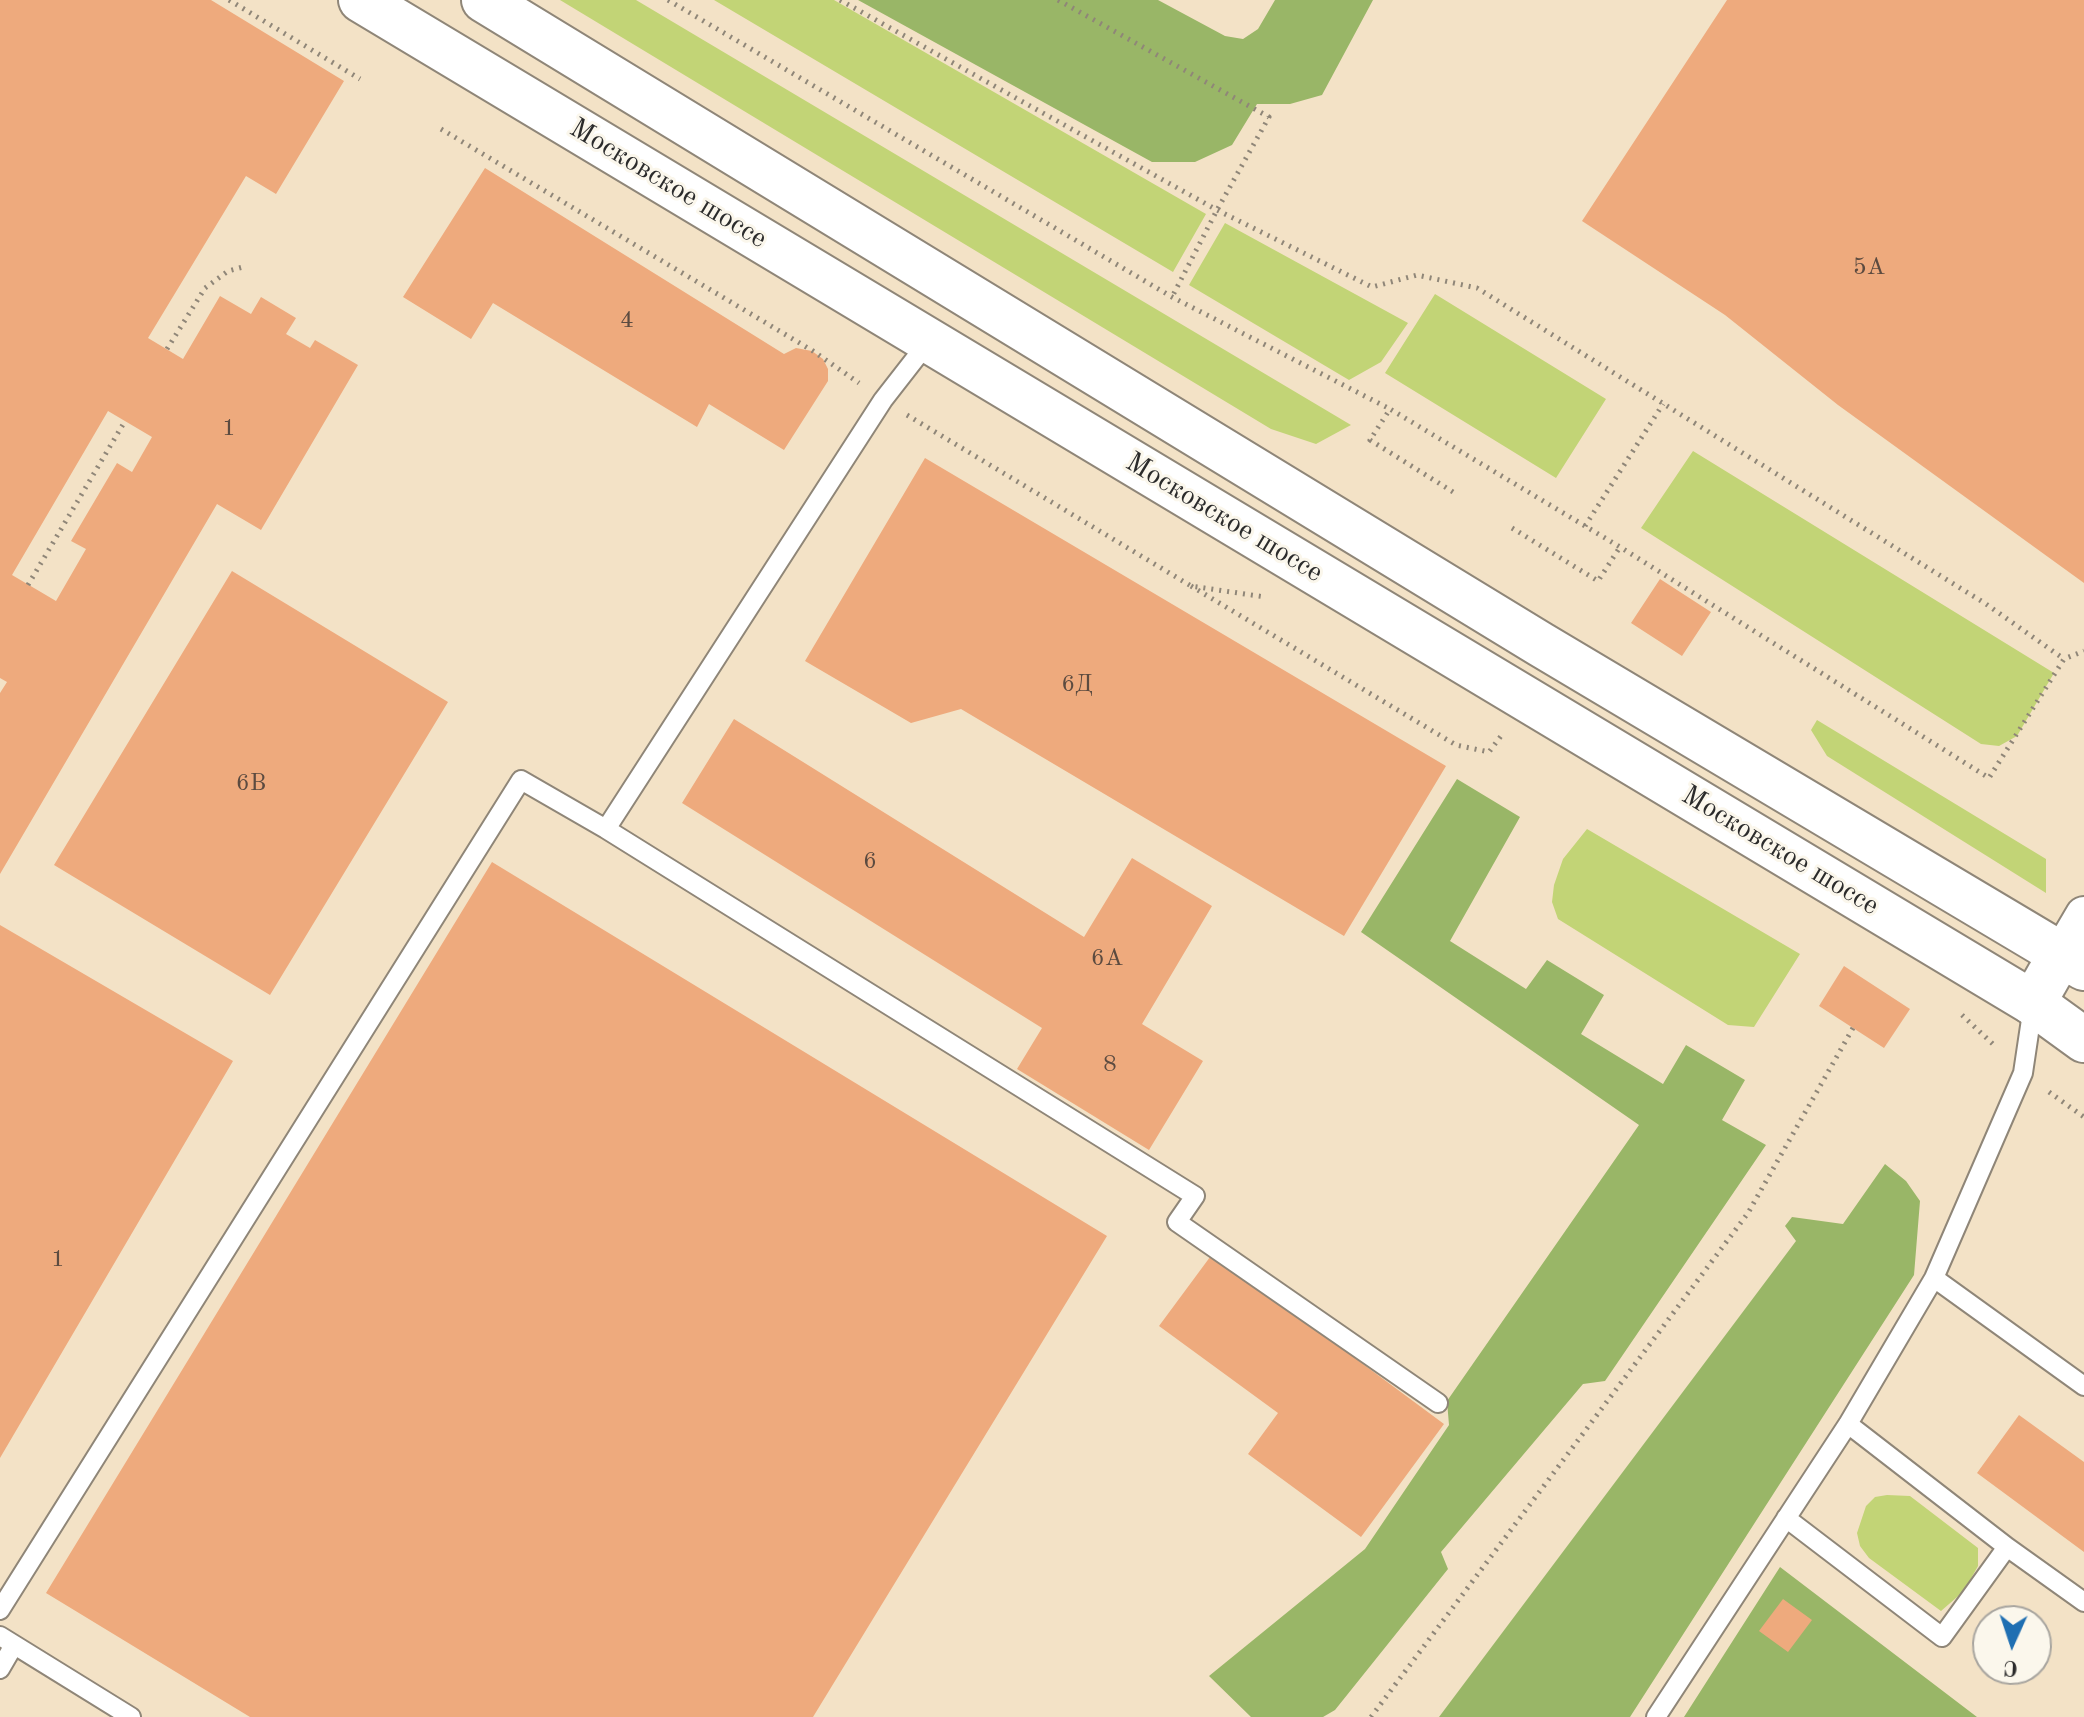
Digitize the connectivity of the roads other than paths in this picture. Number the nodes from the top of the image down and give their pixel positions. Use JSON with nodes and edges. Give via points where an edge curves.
{"nodes":[{"id":1,"x":361,"y":0,"type":"edge"},
{"id":2,"x":484,"y":0,"type":"edge"},
{"id":3,"x":929,"y":341,"type":"junction"},
{"id":4,"x":606,"y":829,"type":"junction"},
{"id":5,"x":2084,"y":915,"type":"edge"},
{"id":6,"x":2076,"y":956,"type":"edge"},
{"id":7,"x":2033,"y":1003,"type":"junction"},
{"id":8,"x":2084,"y":1040,"type":"edge"},
{"id":9,"x":1934,"y":1278,"type":"junction"},
{"id":10,"x":2084,"y":1386,"type":"edge"},
{"id":11,"x":1438,"y":1403,"type":"dead end"},
{"id":12,"x":1848,"y":1424,"type":"junction"},
{"id":13,"x":1786,"y":1518,"type":"junction"},
{"id":14,"x":2007,"y":1547,"type":"junction"},
{"id":15,"x":2084,"y":1602,"type":"edge"},
{"id":16,"x":0,"y":1610,"type":"edge"},
{"id":17,"x":7,"y":1640,"type":"edge"},
{"id":18,"x":0,"y":1669,"type":"edge"},
{"id":19,"x":131,"y":1717,"type":"edge"},
{"id":20,"x":1656,"y":1717,"type":"edge"}],
"edges":[{"from":1,"to":3,"type":"main road","name":"Московское шоссе"},
{"from":2,"to":6,"type":"main road","name":"Московское шоссе","via":[[1540,644]]},
{"from":3,"to":4,"type":"lane","via":[[883,400]]},
{"from":3,"to":7,"type":"main road","name":"Московское шоссе"},
{"from":4,"to":11,"type":"lane","via":[[1195,1196],[1177,1222]]},
{"from":4,"to":16,"type":"lane","via":[[521,780]]},
{"from":5,"to":6,"type":"street"},
{"from":6,"to":7,"type":"main road"},
{"from":7,"to":8,"type":"main road","name":"Московское шоссе"},
{"from":7,"to":9,"type":"lane","via":[[2023,1073]]},
{"from":9,"to":10,"type":"lane"},
{"from":9,"to":12,"type":"lane"},
{"from":12,"to":13,"type":"lane"},
{"from":12,"to":14,"type":"lane"},
{"from":13,"to":14,"type":"lane","via":[[1942,1637]]},
{"from":13,"to":20,"type":"lane"},
{"from":14,"to":15,"type":"lane"},
{"from":17,"to":18,"type":"lane"},
{"from":17,"to":19,"type":"lane"}]}
